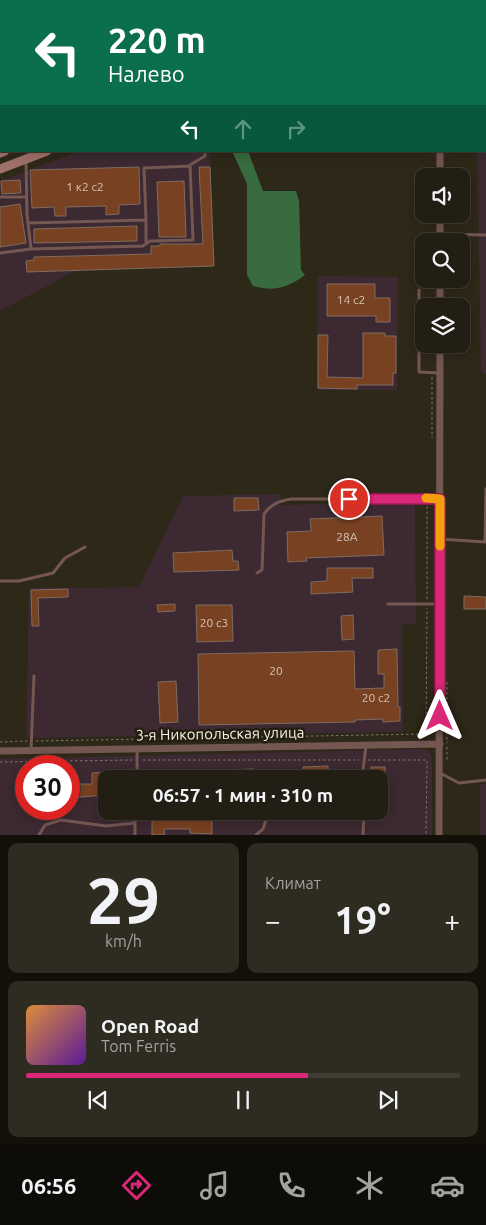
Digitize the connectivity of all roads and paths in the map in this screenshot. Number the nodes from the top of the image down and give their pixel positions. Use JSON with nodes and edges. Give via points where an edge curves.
{"nodes":[{"id":1,"x":44,"y":152,"type":"edge"},
{"id":2,"x":205,"y":152,"type":"edge"},
{"id":3,"x":440,"y":152,"type":"edge"},
{"id":4,"x":26,"y":159,"type":"junction"},
{"id":5,"x":190,"y":166,"type":"junction"},
{"id":6,"x":0,"y":168,"type":"edge"},
{"id":7,"x":440,"y":168,"type":"edge"},
{"id":8,"x":0,"y":197,"type":"edge"},
{"id":9,"x":27,"y":197,"type":"junction"},
{"id":10,"x":146,"y":220,"type":"junction"},
{"id":11,"x":28,"y":223,"type":"junction"},
{"id":12,"x":486,"y":235,"type":"edge"},
{"id":13,"x":470,"y":236,"type":"edge"},
{"id":14,"x":146,"y":244,"type":"junction"},
{"id":15,"x":32,"y":249,"type":"junction"},
{"id":16,"x":0,"y":253,"type":"edge"},
{"id":17,"x":420,"y":290,"type":"dead end"},
{"id":18,"x":440,"y":353,"type":"edge"},
{"id":19,"x":440,"y":373,"type":"junction"},
{"id":20,"x":486,"y":489,"type":"edge"},
{"id":21,"x":427,"y":498,"type":"junction"},
{"id":22,"x":440,"y":499,"type":"junction"},
{"id":23,"x":440,"y":539,"type":"junction"},
{"id":24,"x":486,"y":542,"type":"edge"},
{"id":25,"x":85,"y":547,"type":"dead end"},
{"id":26,"x":257,"y":573,"type":"dead end"},
{"id":27,"x":0,"y":581,"type":"edge"},
{"id":28,"x":388,"y":604,"type":"dead end"},
{"id":29,"x":427,"y":604,"type":"junction"},
{"id":30,"x":440,"y":604,"type":"junction"},
{"id":31,"x":34,"y":676,"type":"dead end"},
{"id":32,"x":31,"y":741,"type":"junction"},
{"id":33,"x":0,"y":742,"type":"edge"},
{"id":34,"x":440,"y":744,"type":"junction"},
{"id":35,"x":366,"y":745,"type":"junction"},
{"id":36,"x":137,"y":749,"type":"junction"},
{"id":37,"x":0,"y":751,"type":"edge"},
{"id":38,"x":31,"y":751,"type":"junction"},
{"id":39,"x":137,"y":760,"type":"junction"},
{"id":40,"x":364,"y":760,"type":"junction"},
{"id":41,"x":0,"y":762,"type":"edge"},
{"id":42,"x":137,"y":770,"type":"edge"},
{"id":43,"x":363,"y":770,"type":"edge"},
{"id":44,"x":440,"y":773,"type":"junction"},
{"id":45,"x":486,"y":780,"type":"edge"},
{"id":46,"x":136,"y":820,"type":"edge"},
{"id":47,"x":266,"y":820,"type":"edge"},
{"id":48,"x":364,"y":820,"type":"edge"},
{"id":49,"x":135,"y":823,"type":"junction"},
{"id":50,"x":39,"y":835,"type":"edge"},
{"id":51,"x":135,"y":835,"type":"edge"},
{"id":52,"x":257,"y":835,"type":"edge"},
{"id":53,"x":363,"y":835,"type":"edge"},
{"id":54,"x":426,"y":835,"type":"edge"},
{"id":55,"x":439,"y":835,"type":"edge"}],
"edges":[{"from":1,"to":4,"type":"main road"},
{"from":2,"to":5,"type":"lane","via":[[205,156]]},
{"from":3,"to":7,"type":"street"},
{"from":4,"to":6,"type":"main road"},
{"from":4,"to":9,"type":"lane"},
{"from":5,"to":10,"type":"lane","via":[[144,168]]},
{"from":5,"to":14,"type":"lane","via":[[193,240],[150,241]]},
{"from":8,"to":9,"type":"lane"},
{"from":9,"to":11,"type":"lane"},
{"from":10,"to":11,"type":"lane"},
{"from":10,"to":14,"type":"lane"},
{"from":11,"to":15,"type":"lane"},
{"from":12,"to":13,"type":"lane"},
{"from":14,"to":15,"type":"lane"},
{"from":15,"to":16,"type":"lane"},
{"from":17,"to":19,"type":"lane","via":[[419,372]]},
{"from":18,"to":19,"type":"street"},
{"from":19,"to":22,"type":"street"},
{"from":20,"to":24,"type":"lane"},
{"from":21,"to":22,"type":"lane"},
{"from":21,"to":26,"type":"lane","via":[[280,500],[268,507],[264,514],[262,570]]},
{"from":21,"to":29,"type":"path"},
{"from":22,"to":23,"type":"street"},
{"from":23,"to":24,"type":"lane"},
{"from":23,"to":30,"type":"street"},
{"from":25,"to":27,"type":"lane","via":[[65,558],[54,573]]},
{"from":28,"to":29,"type":"lane"},
{"from":29,"to":30,"type":"lane"},
{"from":29,"to":32,"type":"path","via":[[426,734]]},
{"from":30,"to":34,"type":"street"},
{"from":31,"to":32,"type":"lane"},
{"from":32,"to":33,"type":"path"},
{"from":32,"to":38,"type":"lane"},
{"from":34,"to":35,"type":"street","name":"3-я Никопольская улица"},
{"from":34,"to":44,"type":"street"},
{"from":35,"to":36,"type":"street","name":"3-я Никопольская улица"},
{"from":35,"to":40,"type":"lane"},
{"from":36,"to":38,"type":"street","name":"3-я Никопольская улица"},
{"from":36,"to":39,"type":"lane"},
{"from":37,"to":38,"type":"street","name":"3-я Никопольская улица"},
{"from":39,"to":40,"type":"path"},
{"from":39,"to":41,"type":"path"},
{"from":39,"to":42,"type":"lane"},
{"from":40,"to":43,"type":"lane"},
{"from":40,"to":54,"type":"path","via":[[426,760]]},
{"from":44,"to":45,"type":"lane","via":[[459,783]]},
{"from":44,"to":55,"type":"street"},
{"from":46,"to":49,"type":"lane"},
{"from":47,"to":52,"type":"lane","via":[[264,829]]},
{"from":48,"to":53,"type":"lane"},
{"from":49,"to":50,"type":"lane","via":[[106,826],[61,820],[45,825]]},
{"from":49,"to":51,"type":"lane"}]}
